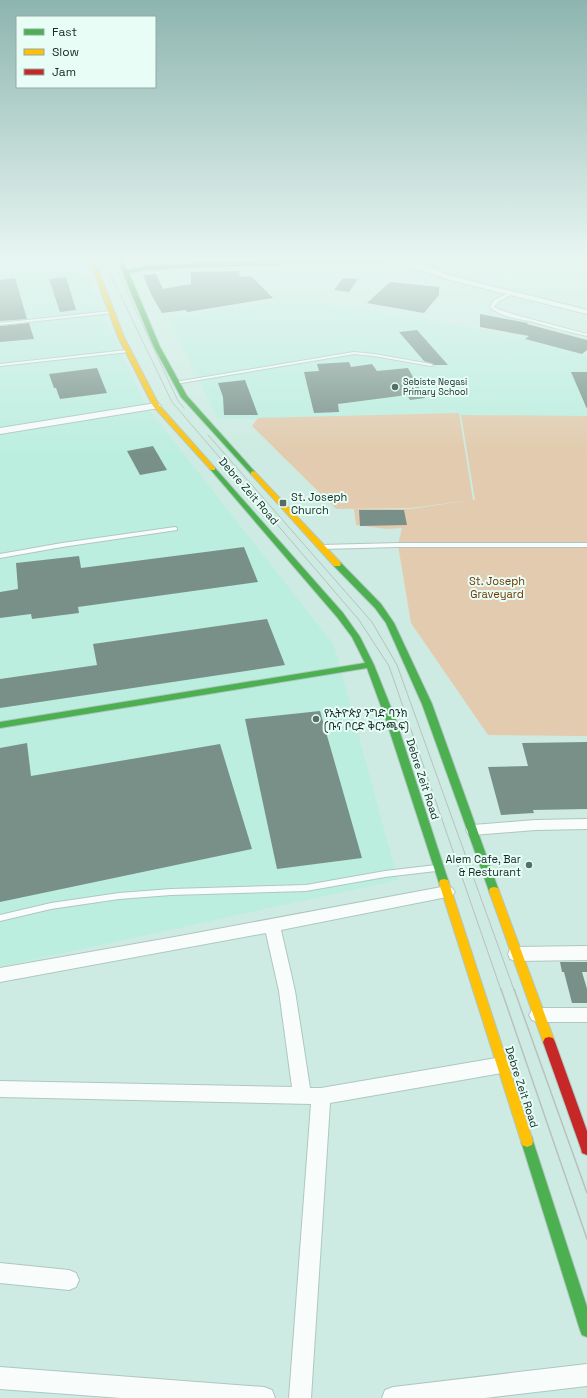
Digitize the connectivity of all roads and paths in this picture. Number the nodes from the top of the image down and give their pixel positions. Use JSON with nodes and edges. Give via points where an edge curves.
{"nodes":[{"id":1,"x":116,"y":324,"type":"edge"},
{"id":2,"x":146,"y":324,"type":"edge"},
{"id":3,"x":546,"y":324,"type":"edge"},
{"id":4,"x":587,"y":335,"type":"edge"},
{"id":5,"x":128,"y":351,"type":"junction"},
{"id":6,"x":0,"y":365,"type":"edge"},
{"id":7,"x":431,"y":365,"type":"dead end"},
{"id":8,"x":175,"y":382,"type":"junction"},
{"id":9,"x":156,"y":406,"type":"junction"},
{"id":10,"x":0,"y":431,"type":"edge"},
{"id":11,"x":175,"y":529,"type":"dead end"},
{"id":12,"x":587,"y":545,"type":"edge"},
{"id":13,"x":320,"y":547,"type":"junction"},
{"id":14,"x":0,"y":556,"type":"edge"},
{"id":15,"x":370,"y":664,"type":"junction"},
{"id":16,"x":0,"y":725,"type":"edge"},
{"id":17,"x":587,"y":824,"type":"edge"},
{"id":18,"x":473,"y":830,"type":"junction"},
{"id":19,"x":439,"y":868,"type":"junction"},
{"id":20,"x":447,"y":892,"type":"junction"},
{"id":21,"x":0,"y":918,"type":"edge"},
{"id":22,"x":272,"y":925,"type":"junction"},
{"id":23,"x":587,"y":953,"type":"edge"},
{"id":24,"x":516,"y":954,"type":"junction"},
{"id":25,"x":0,"y":975,"type":"edge"},
{"id":26,"x":587,"y":1015,"type":"edge"},
{"id":27,"x":538,"y":1016,"type":"junction"},
{"id":28,"x":502,"y":1064,"type":"junction"},
{"id":29,"x":0,"y":1089,"type":"edge"},
{"id":30,"x":311,"y":1095,"type":"junction"},
{"id":31,"x":587,"y":1150,"type":"edge"},
{"id":32,"x":0,"y":1273,"type":"edge"},
{"id":33,"x":69,"y":1280,"type":"dead end"},
{"id":34,"x":587,"y":1330,"type":"edge"},
{"id":35,"x":587,"y":1375,"type":"edge"},
{"id":36,"x":0,"y":1378,"type":"edge"},
{"id":37,"x":264,"y":1398,"type":"edge"},
{"id":38,"x":300,"y":1398,"type":"edge"},
{"id":39,"x":393,"y":1398,"type":"edge"}],
"edges":[{"from":1,"to":5,"type":"main road","name":"Debre Zeit Road"},
{"from":2,"to":8,"type":"main road","name":"Debre Zeit Road"},
{"from":3,"to":4,"type":"lane"},
{"from":5,"to":6,"type":"lane"},
{"from":5,"to":9,"type":"main road","name":"Debre Zeit Road"},
{"from":7,"to":8,"type":"lane","via":[[354,353]]},
{"from":8,"to":13,"type":"main road","name":"Debre Zeit Road","via":[[199,416]]},
{"from":9,"to":10,"type":"street"},
{"from":9,"to":15,"type":"main road","name":"Debre Zeit Road","via":[[234,491],[340,615],[356,637]]},
{"from":11,"to":14,"type":"lane"},
{"from":12,"to":13,"type":"lane"},
{"from":13,"to":18,"type":"main road","name":"Debre Zeit Road","via":[[378,606],[390,623],[427,704]]},
{"from":15,"to":16,"type":"main road"},
{"from":15,"to":19,"type":"main road","name":"Debre Zeit Road"},
{"from":17,"to":18,"type":"street"},
{"from":18,"to":24,"type":"main road","name":"Debre Zeit Road"},
{"from":19,"to":20,"type":"main road","name":"Debre Zeit Road"},
{"from":19,"to":21,"type":"lane","via":[[385,874],[306,888],[119,896],[51,906]]},
{"from":20,"to":22,"type":"street"},
{"from":20,"to":28,"type":"main road","name":"Debre Zeit Road"},
{"from":22,"to":25,"type":"street"},
{"from":22,"to":30,"type":"street"},
{"from":23,"to":24,"type":"street"},
{"from":24,"to":27,"type":"main road","name":"Debre Zeit Road"},
{"from":26,"to":27,"type":"street"},
{"from":27,"to":31,"type":"main road","name":"Debre Zeit Road"},
{"from":28,"to":30,"type":"street"},
{"from":28,"to":34,"type":"main road","name":"Debre Zeit Road"},
{"from":29,"to":30,"type":"street"},
{"from":30,"to":38,"type":"street"},
{"from":32,"to":33,"type":"street"},
{"from":35,"to":39,"type":"street"},
{"from":36,"to":37,"type":"street"}]}
